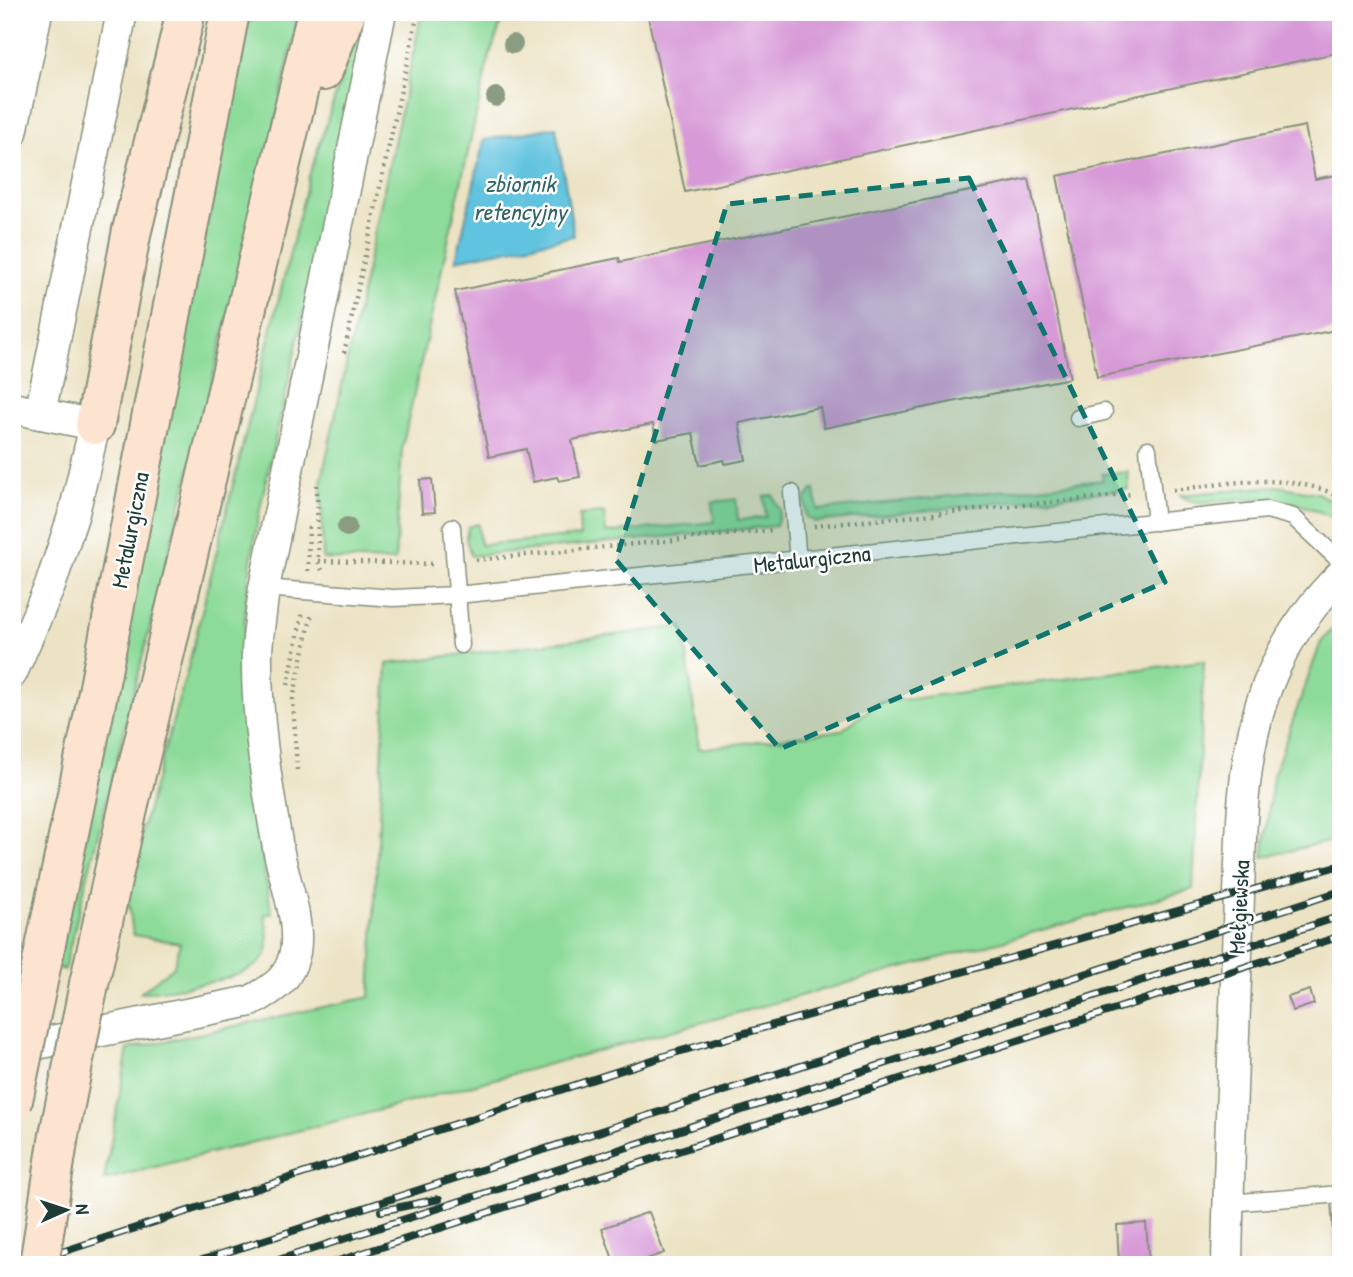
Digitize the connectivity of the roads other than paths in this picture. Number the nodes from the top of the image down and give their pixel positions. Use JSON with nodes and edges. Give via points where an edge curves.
{"nodes":[{"id":1,"x":37,"y":12,"type":"edge"},
{"id":2,"x":122,"y":12,"type":"edge"},
{"id":3,"x":186,"y":12,"type":"edge"},
{"id":4,"x":230,"y":12,"type":"edge"},
{"id":5,"x":317,"y":12,"type":"edge"},
{"id":6,"x":346,"y":12,"type":"edge"},
{"id":7,"x":381,"y":12,"type":"edge"},
{"id":8,"x":12,"y":133,"type":"edge"},
{"id":9,"x":276,"y":187,"type":"junction"},
{"id":10,"x":26,"y":411,"type":"edge"},
{"id":11,"x":1104,"y":412,"type":"dead end"},
{"id":12,"x":1078,"y":418,"type":"dead end"},
{"id":13,"x":95,"y":425,"type":"junction"},
{"id":14,"x":1148,"y":449,"type":"dead end"},
{"id":15,"x":792,"y":493,"type":"dead end"},
{"id":16,"x":1156,"y":522,"type":"junction"},
{"id":17,"x":452,"y":527,"type":"dead end"},
{"id":18,"x":798,"y":561,"type":"junction"},
{"id":19,"x":1341,"y":562,"type":"edge"},
{"id":20,"x":1341,"y":575,"type":"edge"},
{"id":21,"x":264,"y":588,"type":"junction"},
{"id":22,"x":457,"y":595,"type":"junction"},
{"id":23,"x":461,"y":645,"type":"dead end"},
{"id":24,"x":12,"y":673,"type":"edge"},
{"id":25,"x":12,"y":1049,"type":"edge"},
{"id":26,"x":12,"y":1105,"type":"edge"},
{"id":27,"x":1341,"y":1194,"type":"edge"},
{"id":28,"x":1228,"y":1203,"type":"junction"},
{"id":29,"x":39,"y":1265,"type":"edge"},
{"id":30,"x":1227,"y":1265,"type":"edge"}],
"edges":[{"from":1,"to":8,"type":"street"},
{"from":2,"to":10,"type":"street"},
{"from":3,"to":13,"type":"main road","via":[[132,230]]},
{"from":4,"to":26,"type":"main road","name":"Metalurgiczna","bridge":true,"via":[[92,726]]},
{"from":5,"to":9,"type":"main road"},
{"from":6,"to":9,"type":"main road"},
{"from":7,"to":21,"type":"street"},
{"from":9,"to":29,"type":"main road","bridge":true,"via":[[89,984],[58,1135]]},
{"from":10,"to":13,"type":"street"},
{"from":11,"to":12,"type":"lane"},
{"from":13,"to":24,"type":"street","via":[[50,586]]},
{"from":14,"to":16,"type":"lane"},
{"from":15,"to":18,"type":"lane"},
{"from":16,"to":18,"type":"lane","name":"Metalurgiczna"},
{"from":16,"to":19,"type":"lane","name":"Metalurgiczna","via":[[1267,510],[1307,527]]},
{"from":17,"to":22,"type":"lane"},
{"from":18,"to":22,"type":"lane","name":"Metalurgiczna"},
{"from":20,"to":28,"type":"street","name":"Mełgiewska","via":[[1303,616],[1277,661],[1249,755],[1239,893]]},
{"from":21,"to":22,"type":"lane","name":"Metalurgiczna","via":[[393,598]]},
{"from":21,"to":25,"type":"street","via":[[257,650],[260,727],[277,845],[295,925],[295,951],[288,975],[251,1001]]},
{"from":22,"to":23,"type":"lane"},
{"from":27,"to":28,"type":"lane"},
{"from":28,"to":30,"type":"street","name":"Mełgiewska"}]}
